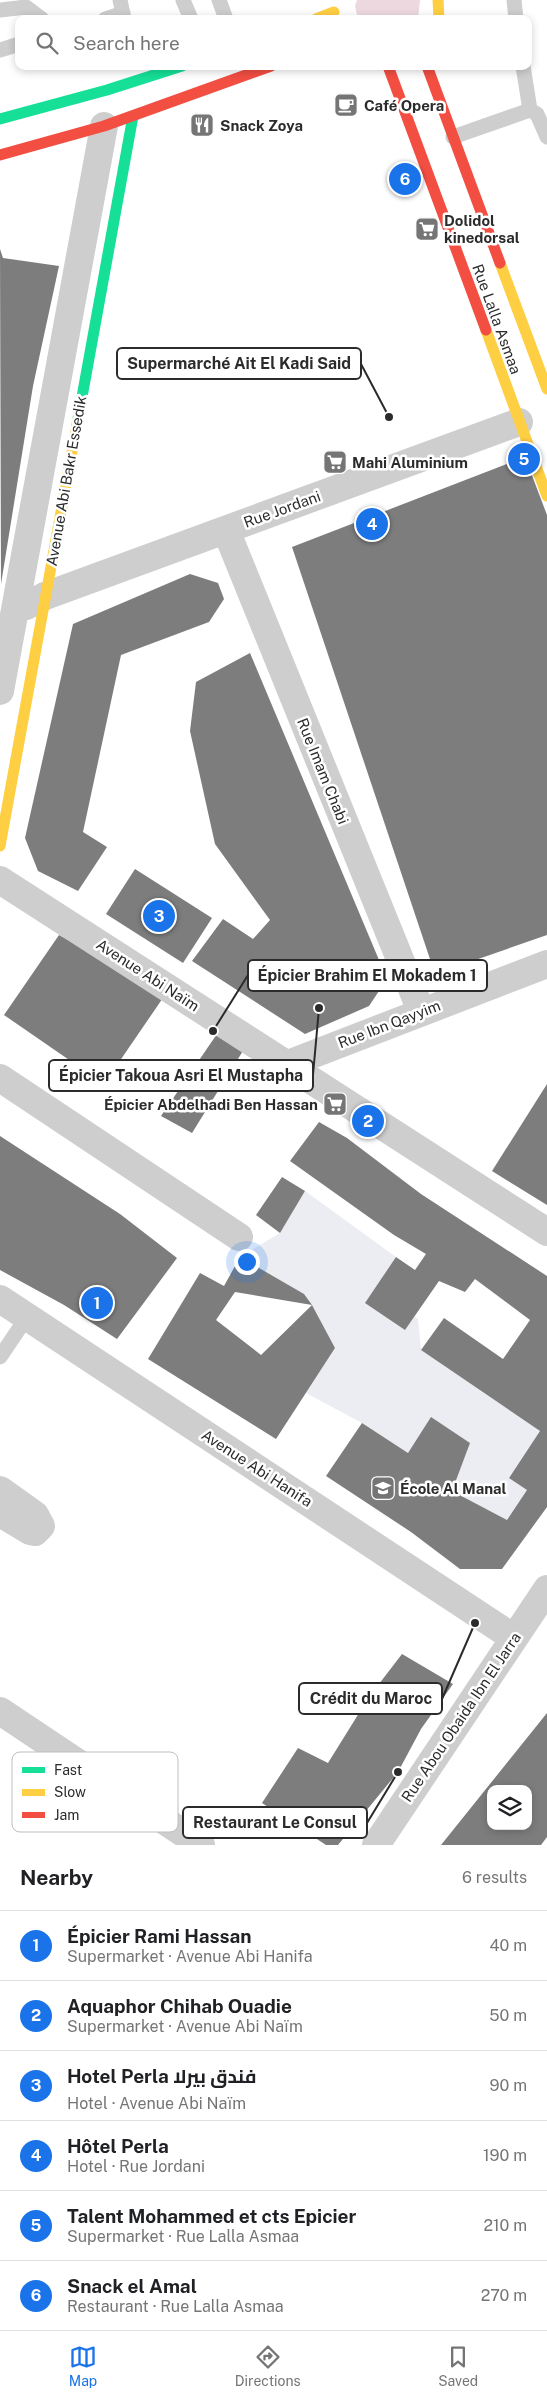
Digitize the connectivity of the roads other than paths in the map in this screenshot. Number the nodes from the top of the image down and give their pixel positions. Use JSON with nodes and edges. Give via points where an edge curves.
{"nodes":[{"id":1,"x":183,"y":0,"type":"edge"},
{"id":2,"x":219,"y":0,"type":"edge"},
{"id":3,"x":514,"y":0,"type":"edge"},
{"id":4,"x":334,"y":6,"type":"edge"},
{"id":5,"x":0,"y":10,"type":"edge"},
{"id":6,"x":37,"y":15,"type":"edge"},
{"id":7,"x":189,"y":15,"type":"edge"},
{"id":8,"x":225,"y":15,"type":"edge"},
{"id":9,"x":322,"y":15,"type":"edge"},
{"id":10,"x":516,"y":15,"type":"edge"},
{"id":11,"x":15,"y":45,"type":"edge"},
{"id":12,"x":0,"y":50,"type":"edge"},
{"id":13,"x":157,"y":70,"type":"edge"},
{"id":14,"x":260,"y":70,"type":"edge"},
{"id":15,"x":389,"y":70,"type":"edge"},
{"id":16,"x":428,"y":70,"type":"edge"},
{"id":17,"x":524,"y":70,"type":"edge"},
{"id":18,"x":138,"y":73,"type":"edge"},
{"id":19,"x":530,"y":110,"type":"junction"},
{"id":20,"x":133,"y":116,"type":"junction"},
{"id":21,"x":0,"y":119,"type":"edge"},
{"id":22,"x":104,"y":126,"type":"junction"},
{"id":23,"x":453,"y":137,"type":"junction"},
{"id":24,"x":547,"y":137,"type":"edge"},
{"id":25,"x":0,"y":155,"type":"edge"},
{"id":26,"x":547,"y":389,"type":"edge"},
{"id":27,"x":518,"y":422,"type":"junction"},
{"id":28,"x":547,"y":496,"type":"edge"},
{"id":29,"x":226,"y":530,"type":"junction"},
{"id":30,"x":45,"y":596,"type":"junction"},
{"id":31,"x":7,"y":615,"type":"edge"},
{"id":32,"x":0,"y":691,"type":"edge"},
{"id":33,"x":0,"y":846,"type":"edge"},
{"id":34,"x":0,"y":880,"type":"edge"},
{"id":35,"x":547,"y":964,"type":"edge"},
{"id":36,"x":421,"y":1011,"type":"junction"},
{"id":37,"x":288,"y":1064,"type":"junction"},
{"id":38,"x":0,"y":1078,"type":"edge"},
{"id":39,"x":547,"y":1232,"type":"edge"},
{"id":40,"x":239,"y":1237,"type":"dead end"},
{"id":41,"x":0,"y":1299,"type":"edge"},
{"id":42,"x":27,"y":1317,"type":"junction"},
{"id":43,"x":0,"y":1356,"type":"edge"},
{"id":44,"x":0,"y":1490,"type":"edge"},
{"id":45,"x":0,"y":1513,"type":"edge"},
{"id":46,"x":547,"y":1589,"type":"edge"},
{"id":47,"x":514,"y":1638,"type":"junction"},
{"id":48,"x":0,"y":1712,"type":"edge"},
{"id":49,"x":60,"y":1752,"type":"edge"},
{"id":50,"x":178,"y":1830,"type":"edge"},
{"id":51,"x":201,"y":1845,"type":"edge"},
{"id":52,"x":376,"y":1845,"type":"edge"}],
"edges":[{"from":1,"to":7,"type":"lane"},
{"from":2,"to":8,"type":"lane"},
{"from":3,"to":10,"type":"lane"},
{"from":4,"to":9,"type":"street"},
{"from":5,"to":6,"type":"lane","via":[[26,7]]},
{"from":11,"to":12,"type":"lane"},
{"from":13,"to":18,"type":"street"},
{"from":14,"to":20,"type":"street"},
{"from":15,"to":27,"type":"street","name":"Rue Lalla Asmaa"},
{"from":16,"to":23,"type":"street","name":"Rue Lalla Asmaa"},
{"from":17,"to":19,"type":"lane"},
{"from":18,"to":21,"type":"street"},
{"from":19,"to":23,"type":"lane"},
{"from":19,"to":24,"type":"lane","via":[[538,114]]},
{"from":20,"to":22,"type":"street"},
{"from":20,"to":30,"type":"street","name":"Avenue Abi Bakr Essedik"},
{"from":22,"to":25,"type":"street"},
{"from":22,"to":31,"type":"street","name":"Avenue Abi Bakr Essedik"},
{"from":23,"to":26,"type":"street","name":"Rue Lalla Asmaa"},
{"from":27,"to":28,"type":"street","name":"Rue Lalla Asmaa"},
{"from":27,"to":29,"type":"street","name":"Rue Jordani"},
{"from":29,"to":30,"type":"street","name":"Rue Jordani"},
{"from":29,"to":36,"type":"street","name":"Rue Imam Chabi"},
{"from":30,"to":31,"type":"street","name":"Rue Jordani"},
{"from":30,"to":33,"type":"street","name":"Avenue Abi Bakr Essedik"},
{"from":31,"to":32,"type":"street","name":"Avenue Abi Bakr Essedik"},
{"from":34,"to":37,"type":"street","name":"Avenue Abi Naïm"},
{"from":35,"to":36,"type":"street","name":"Rue Ibn Qayyim"},
{"from":36,"to":37,"type":"street","name":"Rue Ibn Qayyim"},
{"from":37,"to":39,"type":"street","name":"Avenue Abi Naïm"},
{"from":38,"to":40,"type":"street"},
{"from":41,"to":42,"type":"street","name":"Avenue Abi Hanifa"},
{"from":42,"to":43,"type":"lane"},
{"from":42,"to":47,"type":"street","name":"Avenue Abi Hanifa"},
{"from":44,"to":45,"type":"street","via":[[35,1515],[40,1526],[35,1532],[30,1531]]},
{"from":46,"to":47,"type":"street","name":"Rue Abou Obaida Ibn El Jarra"},
{"from":47,"to":52,"type":"street","name":"Rue Abou Obaida Ibn El Jarra"},
{"from":48,"to":49,"type":"street"},
{"from":50,"to":51,"type":"street"}]}
